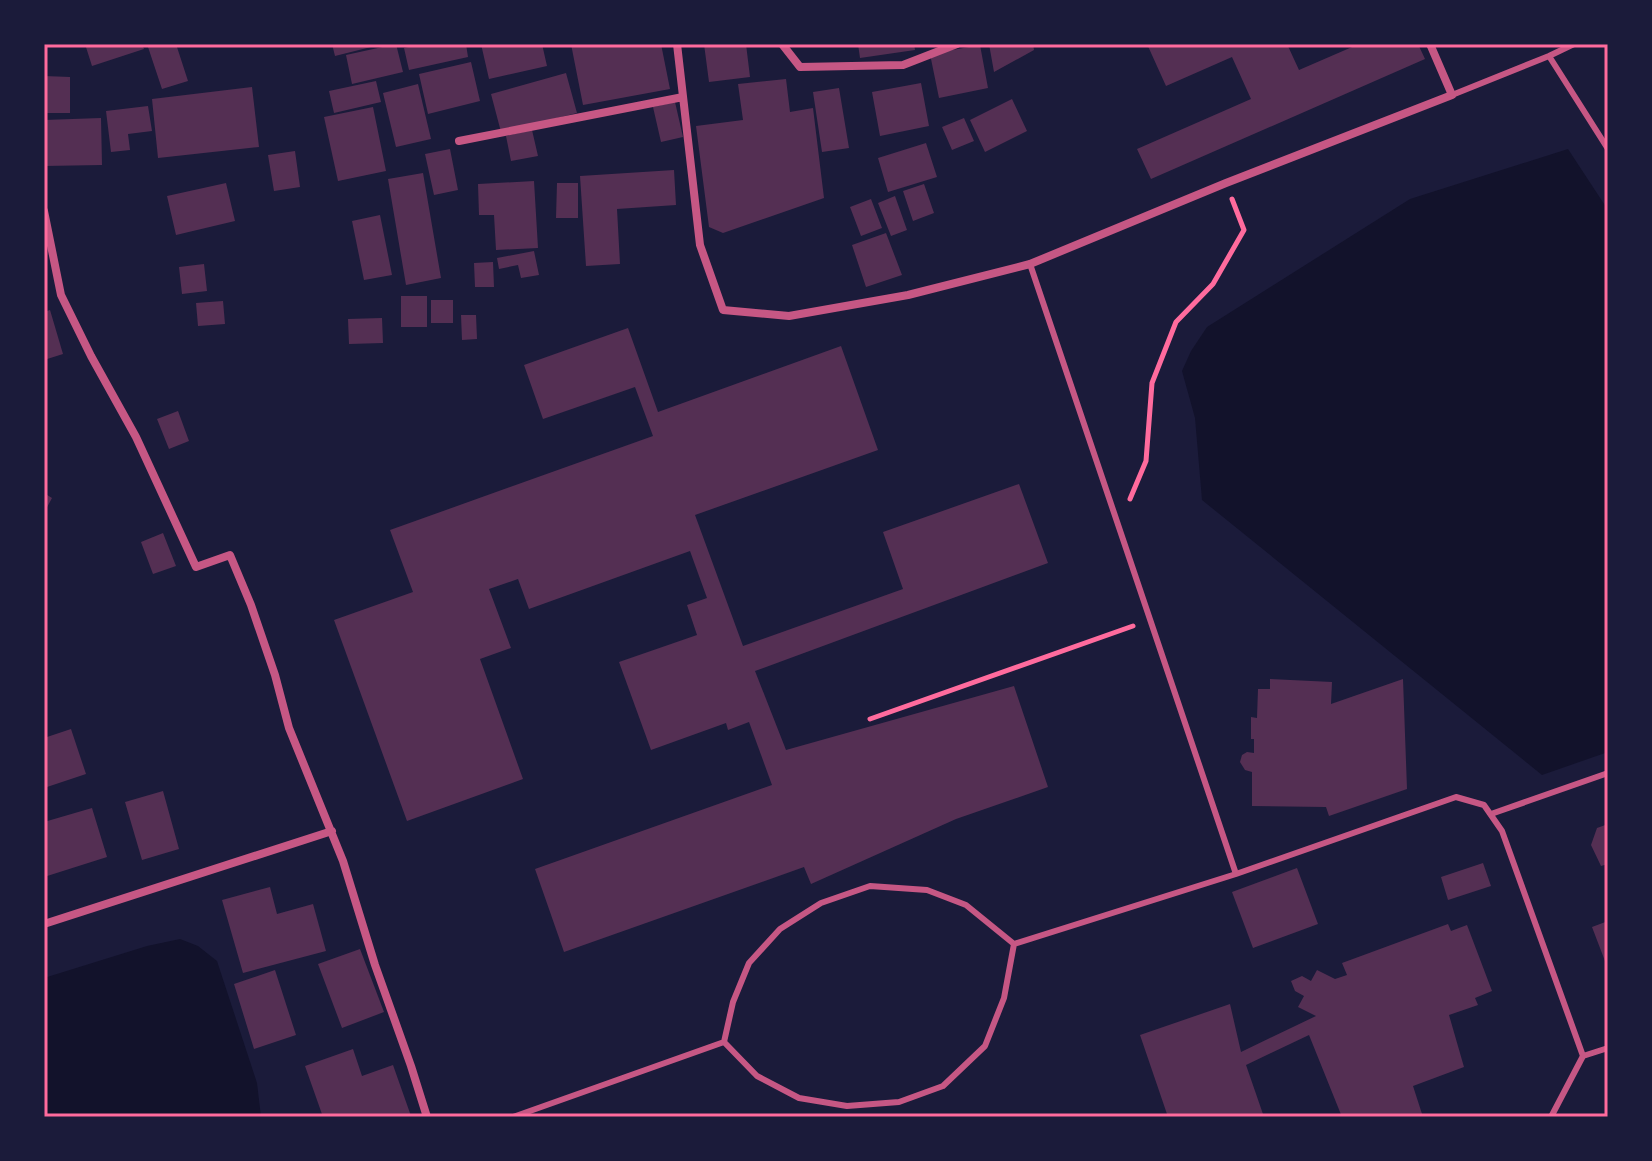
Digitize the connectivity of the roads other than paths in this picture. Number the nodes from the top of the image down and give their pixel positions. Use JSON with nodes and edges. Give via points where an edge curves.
{"nodes":[{"id":1,"x":677,"y":44,"type":"edge"},
{"id":2,"x":782,"y":44,"type":"edge"},
{"id":3,"x":957,"y":44,"type":"edge"},
{"id":4,"x":1430,"y":44,"type":"edge"},
{"id":5,"x":1574,"y":44,"type":"edge"},
{"id":6,"x":1549,"y":56,"type":"junction"},
{"id":7,"x":1452,"y":95,"type":"junction"},
{"id":8,"x":683,"y":97,"type":"junction"},
{"id":9,"x":459,"y":141,"type":"dead end"},
{"id":10,"x":1608,"y":149,"type":"edge"},
{"id":11,"x":44,"y":211,"type":"edge"},
{"id":12,"x":1030,"y":264,"type":"junction"},
{"id":13,"x":1608,"y":773,"type":"edge"},
{"id":14,"x":1491,"y":814,"type":"junction"},
{"id":15,"x":332,"y":831,"type":"junction"},
{"id":16,"x":1236,"y":874,"type":"junction"},
{"id":17,"x":44,"y":924,"type":"edge"},
{"id":18,"x":1014,"y":944,"type":"junction"},
{"id":19,"x":724,"y":1042,"type":"junction"},
{"id":20,"x":1608,"y":1048,"type":"edge"},
{"id":21,"x":1583,"y":1056,"type":"junction"},
{"id":22,"x":427,"y":1117,"type":"edge"},
{"id":23,"x":513,"y":1117,"type":"edge"},
{"id":24,"x":1551,"y":1117,"type":"edge"}],
"edges":[{"from":1,"to":8,"type":"street"},
{"from":2,"to":3,"type":"street","via":[[800,67],[903,65]]},
{"from":4,"to":7,"type":"street"},
{"from":5,"to":6,"type":"lane"},
{"from":6,"to":7,"type":"lane"},
{"from":6,"to":10,"type":"lane"},
{"from":7,"to":12,"type":"street"},
{"from":8,"to":9,"type":"street"},
{"from":8,"to":12,"type":"street","via":[[700,245],[723,310],[789,316],[908,295]]},
{"from":11,"to":15,"type":"street","via":[[61,295],[136,437],[196,567],[230,555],[289,728]]},
{"from":12,"to":16,"type":"lane"},
{"from":13,"to":14,"type":"lane"},
{"from":14,"to":16,"type":"lane","via":[[1484,805],[1456,797]]},
{"from":14,"to":21,"type":"lane","via":[[1502,831]]},
{"from":15,"to":17,"type":"street"},
{"from":15,"to":22,"type":"street"},
{"from":16,"to":18,"type":"lane"},
{"from":18,"to":19,"type":"lane","via":[[966,905],[927,890],[870,886],[821,903],[780,929],[749,963]]},
{"from":18,"to":19,"type":"lane","via":[[1004,998],[985,1046],[943,1086],[899,1102],[847,1106],[799,1098],[757,1076]]},
{"from":19,"to":23,"type":"lane"},
{"from":20,"to":21,"type":"lane"},
{"from":21,"to":24,"type":"lane"}]}
